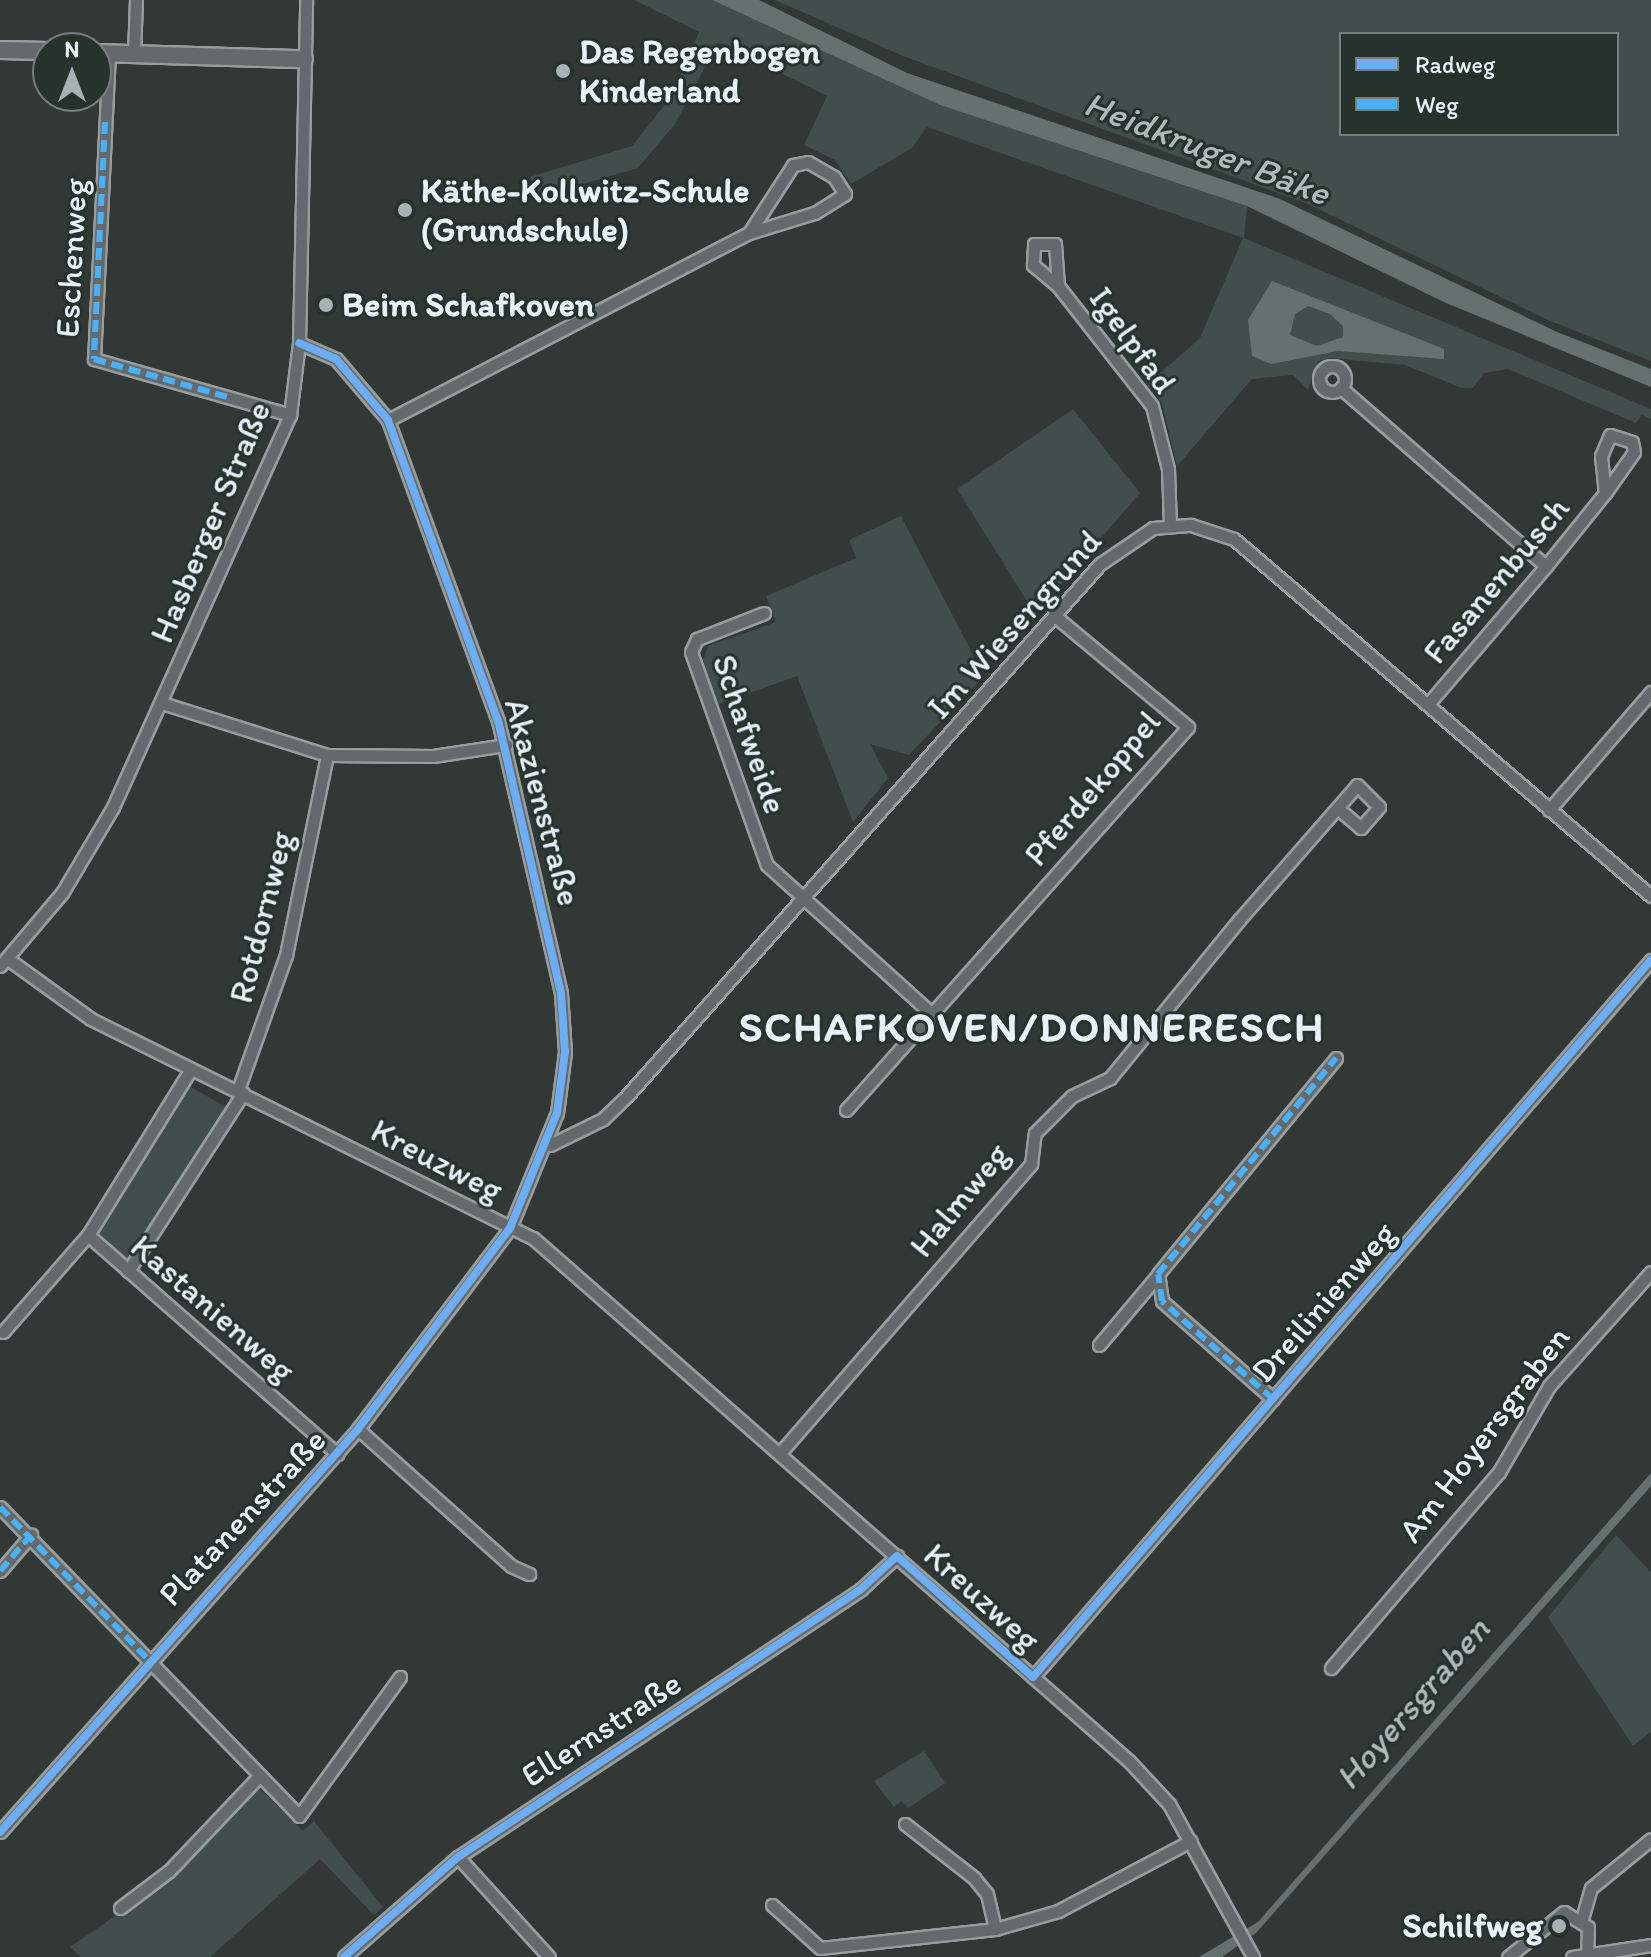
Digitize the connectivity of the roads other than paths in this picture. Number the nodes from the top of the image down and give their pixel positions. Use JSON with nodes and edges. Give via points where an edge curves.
{"nodes":[{"id":1,"x":136,"y":0,"type":"edge"},
{"id":2,"x":306,"y":0,"type":"edge"},
{"id":3,"x":0,"y":50,"type":"edge"},
{"id":4,"x":32,"y":51,"type":"edge"},
{"id":5,"x":112,"y":53,"type":"edge"},
{"id":6,"x":134,"y":54,"type":"junction"},
{"id":7,"x":304,"y":59,"type":"junction"},
{"id":8,"x":100,"y":112,"type":"edge"},
{"id":9,"x":749,"y":233,"type":"junction"},
{"id":10,"x":1058,"y":286,"type":"dead end"},
{"id":11,"x":299,"y":343,"type":"junction"},
{"id":12,"x":1341,"y":388,"type":"dead end"},
{"id":13,"x":290,"y":415,"type":"junction"},
{"id":14,"x":388,"y":420,"type":"junction"},
{"id":15,"x":1605,"y":493,"type":"junction"},
{"id":16,"x":1170,"y":525,"type":"junction"},
{"id":17,"x":1546,"y":566,"type":"junction"},
{"id":18,"x":764,"y":613,"type":"dead end"},
{"id":19,"x":1055,"y":616,"type":"junction"},
{"id":20,"x":1651,"y":692,"type":"edge"},
{"id":21,"x":162,"y":703,"type":"junction"},
{"id":22,"x":1429,"y":703,"type":"junction"},
{"id":23,"x":506,"y":745,"type":"junction"},
{"id":24,"x":327,"y":755,"type":"junction"},
{"id":25,"x":1337,"y":808,"type":"dead end"},
{"id":26,"x":1549,"y":810,"type":"junction"},
{"id":27,"x":1651,"y":896,"type":"edge"},
{"id":28,"x":804,"y":903,"type":"junction"},
{"id":29,"x":1651,"y":960,"type":"edge"},
{"id":30,"x":4,"y":962,"type":"edge"},
{"id":31,"x":931,"y":1013,"type":"junction"},
{"id":32,"x":1336,"y":1058,"type":"dead end"},
{"id":33,"x":191,"y":1069,"type":"junction"},
{"id":34,"x":241,"y":1092,"type":"junction"},
{"id":35,"x":846,"y":1110,"type":"dead end"},
{"id":36,"x":550,"y":1145,"type":"junction"},
{"id":37,"x":510,"y":1228,"type":"junction"},
{"id":38,"x":88,"y":1235,"type":"junction"},
{"id":39,"x":128,"y":1271,"type":"junction"},
{"id":40,"x":1651,"y":1272,"type":"edge"},
{"id":41,"x":1158,"y":1274,"type":"junction"},
{"id":42,"x":3,"y":1332,"type":"dead end"},
{"id":43,"x":1099,"y":1345,"type":"dead end"},
{"id":44,"x":1273,"y":1399,"type":"junction"},
{"id":45,"x":358,"y":1429,"type":"junction"},
{"id":46,"x":780,"y":1453,"type":"junction"},
{"id":47,"x":337,"y":1454,"type":"junction"},
{"id":48,"x":0,"y":1507,"type":"edge"},
{"id":49,"x":31,"y":1535,"type":"junction"},
{"id":50,"x":897,"y":1556,"type":"junction"},
{"id":51,"x":0,"y":1571,"type":"edge"},
{"id":52,"x":529,"y":1574,"type":"dead end"},
{"id":53,"x":147,"y":1658,"type":"junction"},
{"id":54,"x":1331,"y":1668,"type":"dead end"},
{"id":55,"x":400,"y":1677,"type":"dead end"},
{"id":56,"x":1033,"y":1677,"type":"junction"},
{"id":57,"x":260,"y":1775,"type":"junction"},
{"id":58,"x":905,"y":1824,"type":"dead end"},
{"id":59,"x":0,"y":1832,"type":"edge"},
{"id":60,"x":1651,"y":1839,"type":"edge"},
{"id":61,"x":1191,"y":1841,"type":"junction"},
{"id":62,"x":458,"y":1857,"type":"junction"},
{"id":63,"x":772,"y":1905,"type":"dead end"},
{"id":64,"x":120,"y":1908,"type":"dead end"},
{"id":65,"x":1582,"y":1919,"type":"junction"},
{"id":66,"x":995,"y":1929,"type":"junction"},
{"id":67,"x":1651,"y":1945,"type":"edge"},
{"id":68,"x":1251,"y":1952,"type":"edge"},
{"id":69,"x":1587,"y":1954,"type":"junction"},
{"id":70,"x":344,"y":1957,"type":"edge"},
{"id":71,"x":549,"y":1957,"type":"edge"},
{"id":72,"x":1508,"y":1957,"type":"edge"},
{"id":73,"x":1572,"y":1957,"type":"edge"}],
"edges":[{"from":1,"to":6,"type":"street"},
{"from":2,"to":7,"type":"street","name":"Hasberger Straße"},
{"from":3,"to":4,"type":"street"},
{"from":5,"to":6,"type":"street"},
{"from":6,"to":7,"type":"street"},
{"from":7,"to":11,"type":"street","name":"Hasberger Straße"},
{"from":8,"to":13,"type":"street","name":"Eschenweg","via":[[94,359]]},
{"from":9,"to":9,"type":"street","via":[[814,213],[845,194],[834,177],[808,162],[793,165]]},
{"from":9,"to":14,"type":"street"},
{"from":10,"to":16,"type":"street","name":"Igelpfad","via":[[1152,406],[1168,469]]},
{"from":11,"to":13,"type":"street","name":"Hasberger Straße"},
{"from":11,"to":14,"type":"street","name":"Akazienstraße","via":[[336,359]]},
{"from":12,"to":17,"type":"street"},
{"from":13,"to":21,"type":"street","name":"Hasberger Straße"},
{"from":14,"to":23,"type":"street","name":"Akazienstraße"},
{"from":15,"to":15,"type":"street","name":"Fasanenbusch","via":[[1603,444],[1610,435],[1632,442],[1634,452]]},
{"from":15,"to":17,"type":"street","name":"Fasanenbusch"},
{"from":16,"to":19,"type":"street","name":"Im Wiesengrund","via":[[1125,542]]},
{"from":16,"to":22,"type":"street","via":[[1234,539]]},
{"from":17,"to":22,"type":"street","name":"Fasanenbusch"},
{"from":18,"to":28,"type":"street","name":"Schafweide","via":[[697,639],[691,652],[767,865]]},
{"from":19,"to":28,"type":"street","name":"Im Wiesengrund"},
{"from":19,"to":31,"type":"street","name":"Pferdekoppel","via":[[1188,727]]},
{"from":20,"to":26,"type":"street"},
{"from":21,"to":24,"type":"street"},
{"from":21,"to":30,"type":"street","name":"Hasberger Straße","via":[[93,844]]},
{"from":22,"to":26,"type":"street"},
{"from":23,"to":24,"type":"street","via":[[433,756]]},
{"from":23,"to":36,"type":"street","name":"Akazienstraße","via":[[561,993],[565,1052]]},
{"from":24,"to":34,"type":"street","name":"Rotdornweg","via":[[286,955]]},
{"from":25,"to":46,"type":"street","name":"Halmweg","via":[[1110,1078],[1072,1096],[1035,1133],[1031,1164]]},
{"from":26,"to":27,"type":"street"},
{"from":28,"to":31,"type":"street"},
{"from":28,"to":36,"type":"street","name":"Im Wiesengrund","via":[[789,910],[603,1119]]},
{"from":29,"to":44,"type":"street","name":"Dreilinienweg"},
{"from":30,"to":33,"type":"street","name":"Kreuzweg","via":[[91,1019]]},
{"from":31,"to":35,"type":"street","name":"Pferdekoppel"},
{"from":32,"to":41,"type":"street"},
{"from":33,"to":34,"type":"street","name":"Kreuzweg"},
{"from":33,"to":38,"type":"street"},
{"from":34,"to":37,"type":"street","name":"Kreuzweg"},
{"from":34,"to":39,"type":"street","name":"Rotdornweg"},
{"from":36,"to":37,"type":"street","name":"Akazienstraße"},
{"from":37,"to":45,"type":"street","name":"Platanenstraße"},
{"from":37,"to":46,"type":"street","name":"Kreuzweg","via":[[533,1238]]},
{"from":38,"to":39,"type":"street","name":"Kastanienweg"},
{"from":38,"to":42,"type":"street"},
{"from":39,"to":47,"type":"street","name":"Kastanienweg"},
{"from":40,"to":54,"type":"street","name":"Am Hoyersgraben","via":[[1549,1386],[1499,1472]]},
{"from":41,"to":43,"type":"street"},
{"from":41,"to":44,"type":"street","via":[[1162,1301]]},
{"from":44,"to":56,"type":"street","name":"Dreilinienweg"},
{"from":45,"to":47,"type":"street","name":"Platanenstraße"},
{"from":45,"to":52,"type":"street","via":[[511,1566]]},
{"from":46,"to":50,"type":"street","name":"Kreuzweg"},
{"from":47,"to":53,"type":"street","name":"Platanenstraße"},
{"from":48,"to":49,"type":"street"},
{"from":49,"to":51,"type":"street"},
{"from":49,"to":53,"type":"street"},
{"from":50,"to":56,"type":"street","name":"Kreuzweg"},
{"from":50,"to":62,"type":"street","name":"Ellernstraße","via":[[861,1589]]},
{"from":53,"to":57,"type":"street"},
{"from":53,"to":59,"type":"street","name":"Platanenstraße"},
{"from":55,"to":57,"type":"street","via":[[299,1816]]},
{"from":56,"to":61,"type":"street","name":"Kreuzweg","via":[[1154,1785]]},
{"from":57,"to":64,"type":"street","via":[[169,1871]]},
{"from":58,"to":66,"type":"street","via":[[974,1878],[987,1894]]},
{"from":60,"to":65,"type":"street","via":[[1591,1888]]},
{"from":61,"to":66,"type":"street","via":[[1058,1911]]},
{"from":61,"to":68,"type":"street","name":"Kreuzweg"},
{"from":62,"to":70,"type":"street","name":"Ellernstraße"},
{"from":62,"to":71,"type":"street"},
{"from":63,"to":66,"type":"street","via":[[820,1948]]},
{"from":65,"to":69,"type":"street"},
{"from":65,"to":72,"type":"street","via":[[1564,1912]]},
{"from":67,"to":69,"type":"street"},
{"from":69,"to":73,"type":"street"}]}
